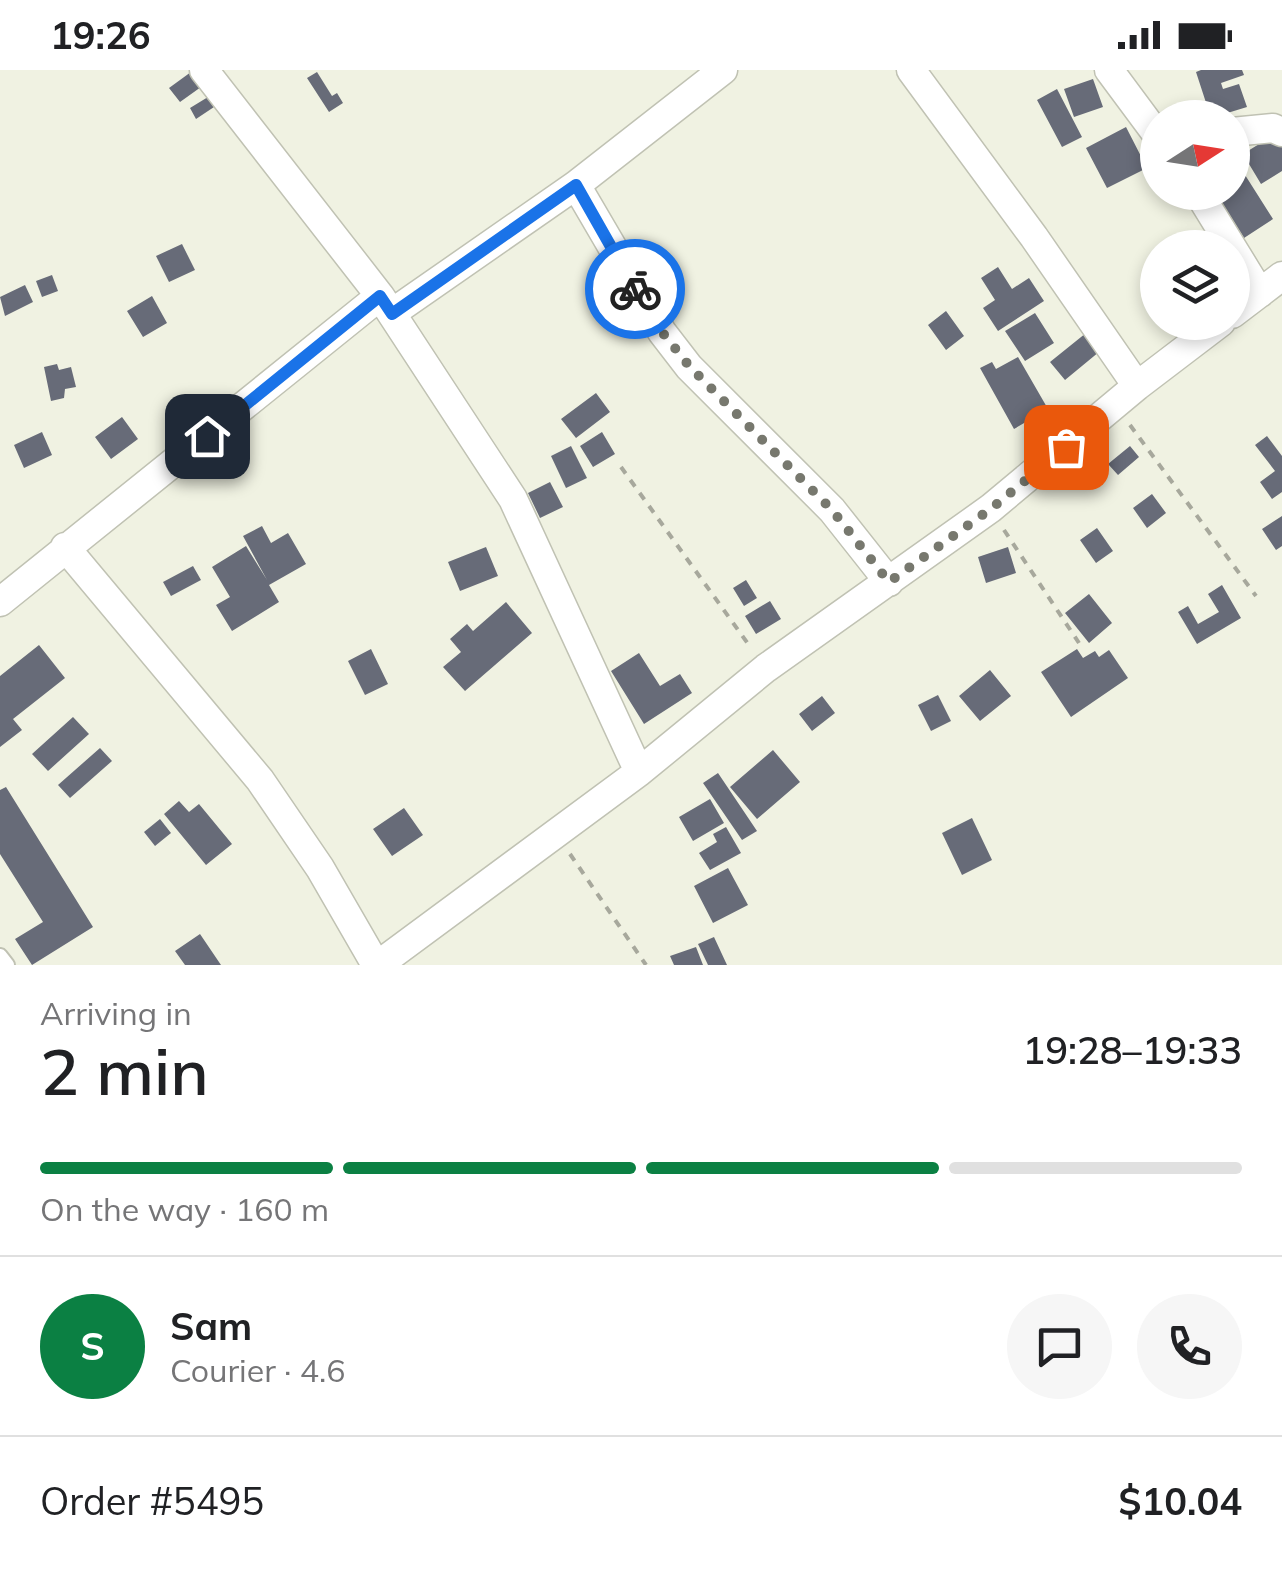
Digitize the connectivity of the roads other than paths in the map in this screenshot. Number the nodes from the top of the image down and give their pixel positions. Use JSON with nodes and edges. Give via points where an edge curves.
{"nodes":[{"id":1,"x":204,"y":70,"type":"edge"},
{"id":2,"x":723,"y":70,"type":"edge"},
{"id":3,"x":911,"y":70,"type":"edge"},
{"id":4,"x":1110,"y":70,"type":"edge"},
{"id":5,"x":1140,"y":111,"type":"edge"},
{"id":6,"x":1250,"y":130,"type":"edge"},
{"id":7,"x":1282,"y":132,"type":"edge"},
{"id":8,"x":576,"y":185,"type":"junction"},
{"id":9,"x":1212,"y":210,"type":"edge"},
{"id":10,"x":1271,"y":285,"type":"edge"},
{"id":11,"x":1250,"y":301,"type":"edge"},
{"id":12,"x":386,"y":305,"type":"junction"},
{"id":13,"x":1198,"y":340,"type":"edge"},
{"id":14,"x":1138,"y":386,"type":"junction"},
{"id":15,"x":66,"y":546,"type":"junction"},
{"id":16,"x":889,"y":582,"type":"junction"},
{"id":17,"x":0,"y":602,"type":"edge"},
{"id":18,"x":639,"y":772,"type":"junction"},
{"id":19,"x":0,"y":956,"type":"edge"},
{"id":20,"x":7,"y":965,"type":"edge"},
{"id":21,"x":377,"y":965,"type":"edge"}],
"edges":[{"from":1,"to":12,"type":"street"},
{"from":2,"to":8,"type":"street"},
{"from":3,"to":14,"type":"street"},
{"from":4,"to":5,"type":"street"},
{"from":6,"to":7,"type":"street"},
{"from":8,"to":12,"type":"street"},
{"from":8,"to":16,"type":"street","via":[[662,332],[832,510]]},
{"from":9,"to":10,"type":"street"},
{"from":10,"to":11,"type":"street"},
{"from":12,"to":15,"type":"street"},
{"from":12,"to":18,"type":"street","via":[[513,499]]},
{"from":13,"to":14,"type":"street"},
{"from":14,"to":16,"type":"street","via":[[992,508]]},
{"from":15,"to":17,"type":"street"},
{"from":15,"to":21,"type":"street","via":[[260,780]]},
{"from":16,"to":18,"type":"street","via":[[766,668]]},
{"from":18,"to":21,"type":"street"},
{"from":19,"to":20,"type":"lane"}]}
